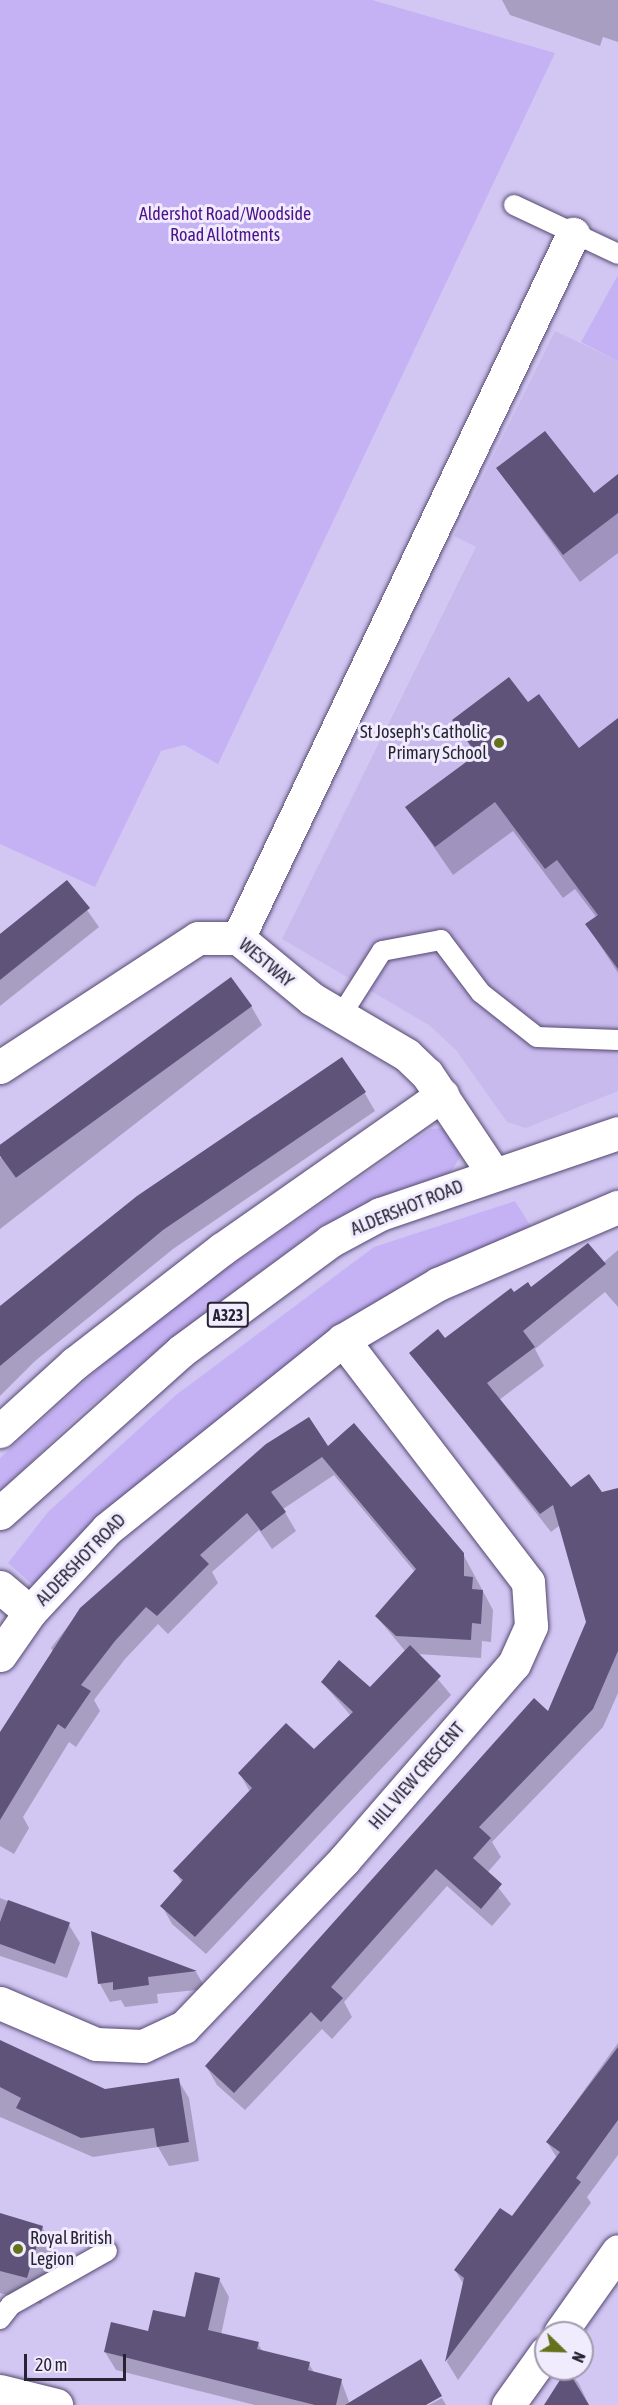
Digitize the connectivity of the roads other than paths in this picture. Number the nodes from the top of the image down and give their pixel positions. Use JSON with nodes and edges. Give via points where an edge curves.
{"nodes":[{"id":1,"x":514,"y":205,"type":"dead end"},
{"id":2,"x":573,"y":234,"type":"junction"},
{"id":3,"x":618,"y":254,"type":"edge"},
{"id":4,"x":238,"y":938,"type":"junction"},
{"id":5,"x":340,"y":1017,"type":"junction"},
{"id":6,"x":618,"y":1040,"type":"edge"},
{"id":7,"x":0,"y":1067,"type":"edge"},
{"id":8,"x":442,"y":1095,"type":"junction"},
{"id":9,"x":618,"y":1132,"type":"edge"},
{"id":10,"x":493,"y":1173,"type":"junction"},
{"id":11,"x":618,"y":1207,"type":"edge"},
{"id":12,"x":343,"y":1340,"type":"junction"},
{"id":13,"x":0,"y":1431,"type":"edge"},
{"id":14,"x":0,"y":1513,"type":"edge"},
{"id":15,"x":0,"y":1587,"type":"edge"},
{"id":16,"x":30,"y":1612,"type":"junction"},
{"id":17,"x":0,"y":1655,"type":"edge"},
{"id":18,"x":0,"y":2003,"type":"edge"},
{"id":19,"x":107,"y":2251,"type":"dead end"},
{"id":20,"x":618,"y":2251,"type":"edge"},
{"id":21,"x":0,"y":2319,"type":"edge"},
{"id":22,"x":568,"y":2321,"type":"edge"},
{"id":23,"x":534,"y":2369,"type":"edge"},
{"id":24,"x":0,"y":2391,"type":"edge"},
{"id":25,"x":57,"y":2405,"type":"edge"},
{"id":26,"x":508,"y":2405,"type":"edge"}],
"edges":[{"from":1,"to":2,"type":"lane"},
{"from":2,"to":3,"type":"lane"},
{"from":2,"to":4,"type":"street"},
{"from":4,"to":5,"type":"street","name":"WESTWAY","via":[[283,980]]},
{"from":4,"to":7,"type":"street","name":"WESTWAY","via":[[198,938]]},
{"from":5,"to":6,"type":"lane","via":[[382,951],[441,940],[481,993],[537,1037]]},
{"from":5,"to":8,"type":"street","name":"WESTWAY","via":[[407,1055]]},
{"from":8,"to":10,"type":"street","name":"WESTWAY"},
{"from":8,"to":13,"type":"street","via":[[222,1249],[75,1363]]},
{"from":9,"to":10,"type":"street","name":"ALDERSHOT ROAD","number":"A323"},
{"from":10,"to":14,"type":"street","name":"ALDERSHOT ROAD","number":"A323","via":[[380,1215],[285,1271],[132,1392]]},
{"from":11,"to":12,"type":"street","name":"ALDERSHOT ROAD","via":[[438,1284]]},
{"from":12,"to":16,"type":"street","name":"ALDERSHOT ROAD","via":[[107,1529]]},
{"from":12,"to":18,"type":"street","name":"HILL VIEW CRESCENT","via":[[528,1582],[531,1626],[514,1664],[344,1860],[184,2027],[143,2046],[96,2044]]},
{"from":15,"to":16,"type":"street","name":"ALDERSHOT ROAD"},
{"from":16,"to":17,"type":"street","name":"ALDERSHOT ROAD"},
{"from":19,"to":21,"type":"lane","via":[[10,2305]]},
{"from":20,"to":22,"type":"street"},
{"from":23,"to":26,"type":"street"},
{"from":24,"to":25,"type":"street"}]}
